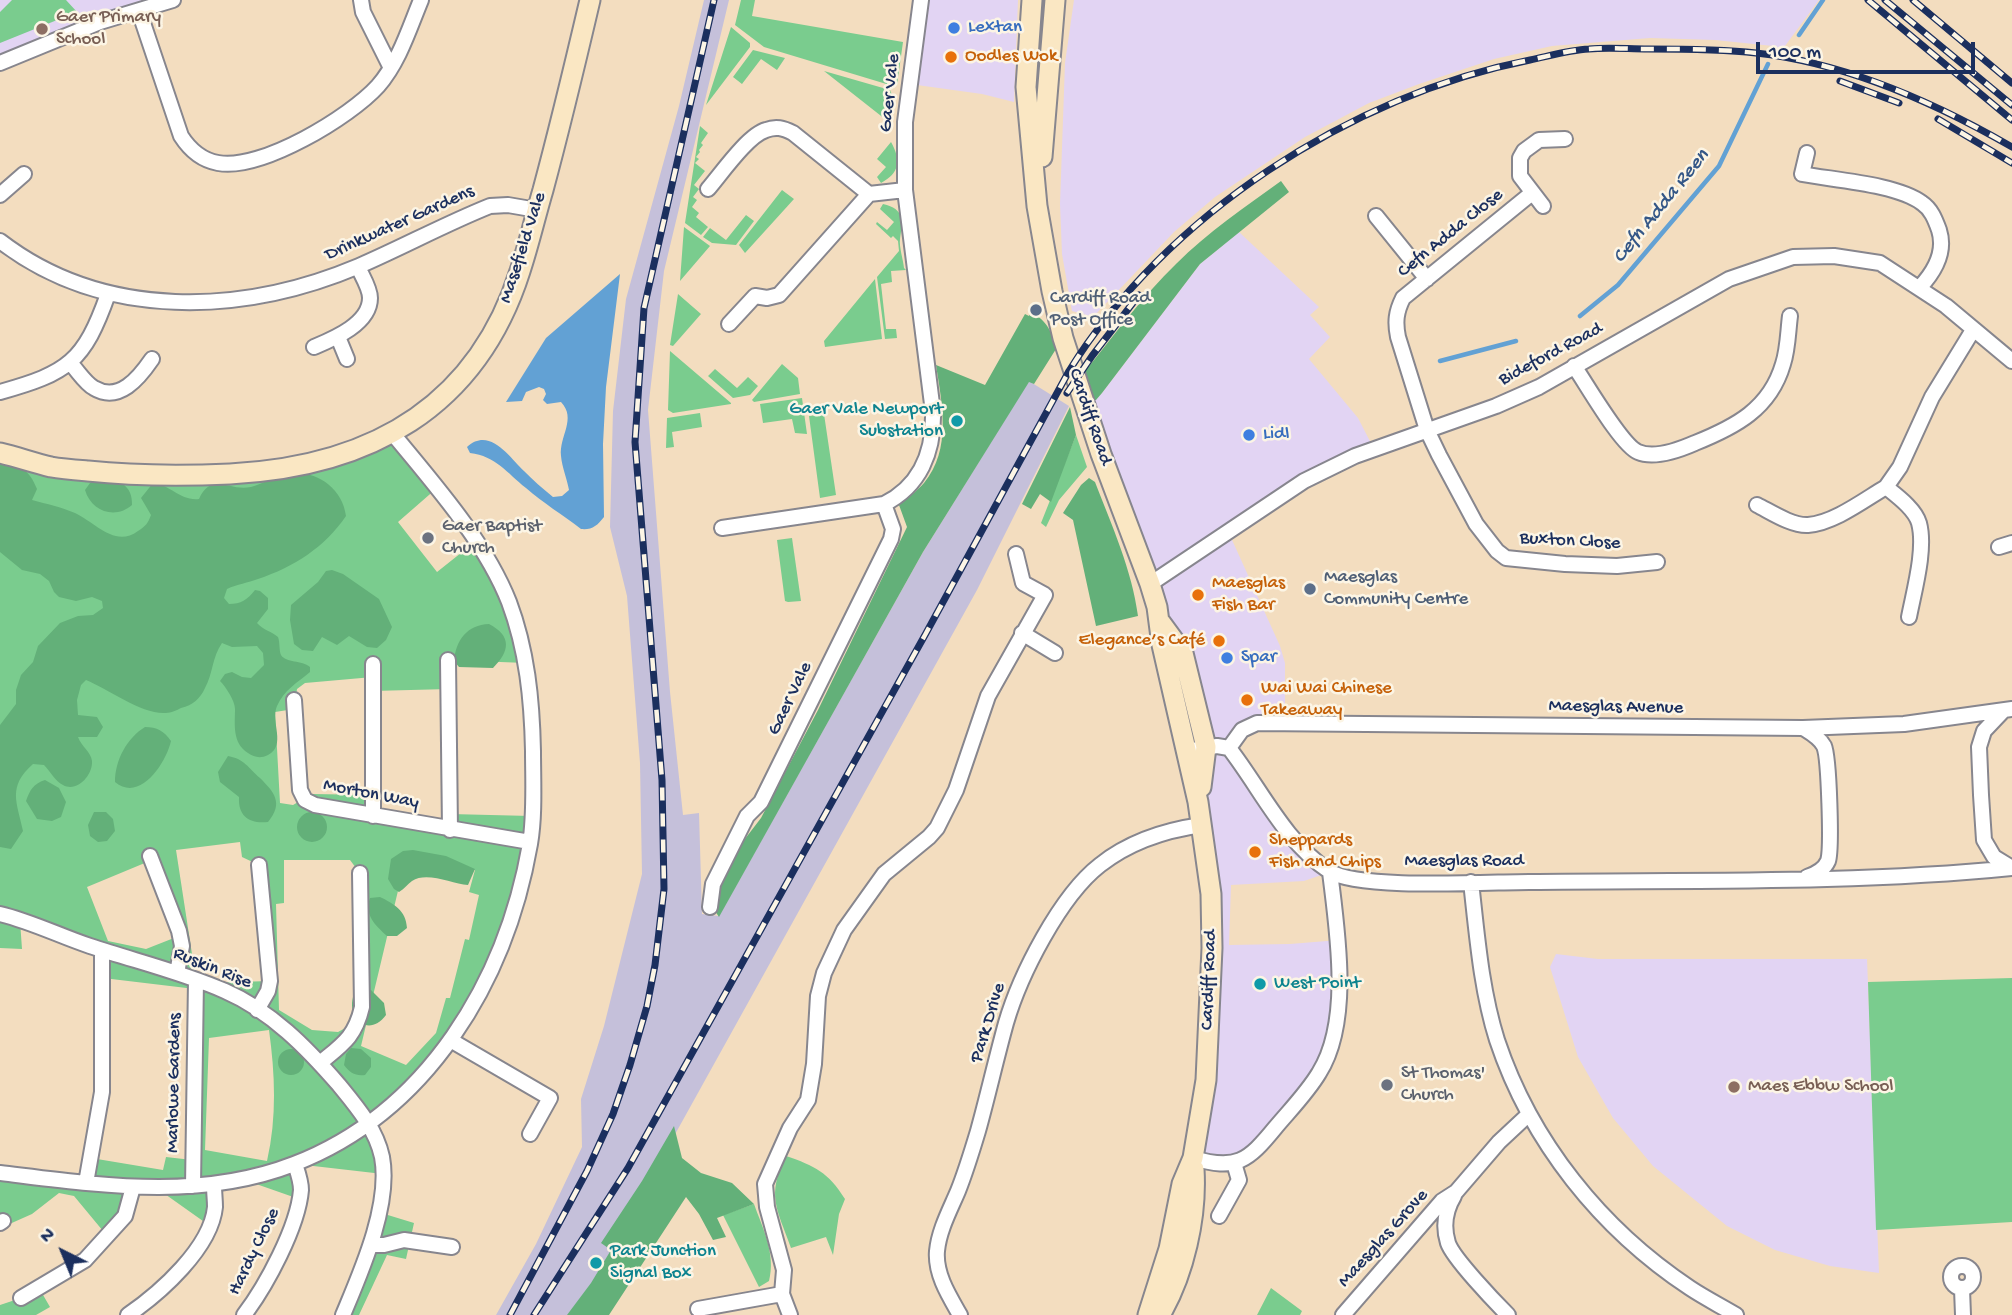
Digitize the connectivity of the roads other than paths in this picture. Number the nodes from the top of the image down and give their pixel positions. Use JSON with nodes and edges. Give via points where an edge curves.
{"nodes":[{"id":1,"x":173,"y":0,"type":"edge"},
{"id":2,"x":361,"y":0,"type":"edge"},
{"id":3,"x":421,"y":0,"type":"edge"},
{"id":4,"x":590,"y":0,"type":"edge"},
{"id":5,"x":920,"y":0,"type":"edge"},
{"id":6,"x":1032,"y":0,"type":"edge"},
{"id":7,"x":1055,"y":0,"type":"edge"},
{"id":8,"x":139,"y":11,"type":"junction"},
{"id":9,"x":0,"y":63,"type":"edge"},
{"id":10,"x":391,"y":68,"type":"junction"},
{"id":11,"x":1564,"y":139,"type":"dead end"},
{"id":12,"x":1807,"y":153,"type":"dead end"},
{"id":13,"x":24,"y":174,"type":"dead end"},
{"id":14,"x":708,"y":189,"type":"dead end"},
{"id":15,"x":905,"y":190,"type":"junction"},
{"id":16,"x":1532,"y":193,"type":"junction"},
{"id":17,"x":869,"y":194,"type":"junction"},
{"id":18,"x":0,"y":195,"type":"edge"},
{"id":19,"x":1037,"y":206,"type":"junction"},
{"id":20,"x":1543,"y":206,"type":"dead end"},
{"id":21,"x":537,"y":210,"type":"junction"},
{"id":22,"x":1376,"y":216,"type":"dead end"},
{"id":23,"x":1,"y":245,"type":"edge"},
{"id":24,"x":358,"y":267,"type":"junction"},
{"id":25,"x":1427,"y":279,"type":"junction"},
{"id":26,"x":1920,"y":287,"type":"junction"},
{"id":27,"x":108,"y":294,"type":"junction"},
{"id":28,"x":1790,"y":316,"type":"dead end"},
{"id":29,"x":730,"y":324,"type":"dead end"},
{"id":30,"x":1973,"y":330,"type":"junction"},
{"id":31,"x":338,"y":337,"type":"junction"},
{"id":32,"x":314,"y":347,"type":"dead end"},
{"id":33,"x":152,"y":359,"type":"dead end"},
{"id":34,"x":347,"y":359,"type":"dead end"},
{"id":35,"x":2012,"y":361,"type":"edge"},
{"id":36,"x":71,"y":364,"type":"junction"},
{"id":37,"x":1574,"y":366,"type":"junction"},
{"id":38,"x":0,"y":392,"type":"edge"},
{"id":39,"x":1427,"y":430,"type":"junction"},
{"id":40,"x":393,"y":434,"type":"junction"},
{"id":41,"x":0,"y":453,"type":"edge"},
{"id":42,"x":1886,"y":487,"type":"junction"},
{"id":43,"x":884,"y":504,"type":"junction"},
{"id":44,"x":1757,"y":505,"type":"dead end"},
{"id":45,"x":722,"y":528,"type":"dead end"},
{"id":46,"x":1016,"y":554,"type":"dead end"},
{"id":47,"x":1657,"y":562,"type":"dead end"},
{"id":48,"x":1150,"y":583,"type":"junction"},
{"id":49,"x":1909,"y":617,"type":"dead end"},
{"id":50,"x":1022,"y":633,"type":"junction"},
{"id":51,"x":1055,"y":653,"type":"dead end"},
{"id":52,"x":449,"y":660,"type":"dead end"},
{"id":53,"x":373,"y":664,"type":"dead end"},
{"id":54,"x":294,"y":700,"type":"dead end"},
{"id":55,"x":2008,"y":710,"type":"edge"},
{"id":56,"x":1803,"y":728,"type":"junction"},
{"id":57,"x":1229,"y":748,"type":"junction"},
{"id":58,"x":1197,"y":749,"type":"junction"},
{"id":59,"x":373,"y":816,"type":"junction"},
{"id":60,"x":1202,"y":825,"type":"junction"},
{"id":61,"x":450,"y":830,"type":"junction"},
{"id":62,"x":530,"y":842,"type":"junction"},
{"id":63,"x":150,"y":856,"type":"dead end"},
{"id":64,"x":259,"y":865,"type":"dead end"},
{"id":65,"x":2012,"y":868,"type":"edge"},
{"id":66,"x":1330,"y":872,"type":"junction"},
{"id":67,"x":360,"y":873,"type":"dead end"},
{"id":68,"x":1803,"y":879,"type":"junction"},
{"id":69,"x":1471,"y":882,"type":"junction"},
{"id":70,"x":710,"y":906,"type":"dead end"},
{"id":71,"x":0,"y":914,"type":"edge"},
{"id":72,"x":103,"y":951,"type":"junction"},
{"id":73,"x":177,"y":973,"type":"junction"},
{"id":74,"x":196,"y":980,"type":"junction"},
{"id":75,"x":257,"y":1010,"type":"junction"},
{"id":76,"x":452,"y":1041,"type":"junction"},
{"id":77,"x":320,"y":1063,"type":"junction"},
{"id":78,"x":1530,"y":1114,"type":"junction"},
{"id":79,"x":368,"y":1123,"type":"junction"},
{"id":80,"x":530,"y":1134,"type":"dead end"},
{"id":81,"x":1193,"y":1158,"type":"junction"},
{"id":82,"x":1234,"y":1163,"type":"junction"},
{"id":83,"x":295,"y":1164,"type":"junction"},
{"id":84,"x":0,"y":1173,"type":"edge"},
{"id":85,"x":86,"y":1183,"type":"junction"},
{"id":86,"x":214,"y":1185,"type":"junction"},
{"id":87,"x":193,"y":1186,"type":"junction"},
{"id":88,"x":133,"y":1187,"type":"junction"},
{"id":89,"x":1456,"y":1192,"type":"junction"},
{"id":90,"x":1219,"y":1216,"type":"dead end"},
{"id":91,"x":371,"y":1245,"type":"junction"},
{"id":92,"x":452,"y":1247,"type":"dead end"},
{"id":93,"x":1962,"y":1289,"type":"dead end"},
{"id":94,"x":782,"y":1294,"type":"junction"},
{"id":95,"x":21,"y":1298,"type":"dead end"},
{"id":96,"x":698,"y":1309,"type":"dead end"},
{"id":97,"x":128,"y":1315,"type":"edge"},
{"id":98,"x":244,"y":1315,"type":"edge"},
{"id":99,"x":343,"y":1315,"type":"edge"},
{"id":100,"x":790,"y":1315,"type":"edge"},
{"id":101,"x":960,"y":1315,"type":"edge"},
{"id":102,"x":1148,"y":1315,"type":"edge"},
{"id":103,"x":1160,"y":1315,"type":"edge"},
{"id":104,"x":1343,"y":1315,"type":"edge"},
{"id":105,"x":1508,"y":1315,"type":"edge"},
{"id":106,"x":1737,"y":1315,"type":"edge"},
{"id":107,"x":1963,"y":1315,"type":"edge"}],
"edges":[{"from":1,"to":8,"type":"street"},
{"from":2,"to":10,"type":"street"},
{"from":3,"to":10,"type":"street"},
{"from":4,"to":21,"type":"main road","name":"Masefield Vale"},
{"from":5,"to":15,"type":"street","name":"Gaer Vale","via":[[905,122]]},
{"from":6,"to":19,"type":"main road","name":"Cardiff Road","via":[[1026,87]]},
{"from":7,"to":19,"type":"main road","name":"Cardiff Road"},
{"from":8,"to":9,"type":"street"},
{"from":8,"to":10,"type":"street","via":[[181,136],[190,149],[218,163],[258,157],[297,143],[359,105]]},
{"from":11,"to":16,"type":"street","name":"Cefn Adda Close","via":[[1539,140],[1524,150],[1520,176]]},
{"from":12,"to":26,"type":"street","via":[[1802,174],[1896,190],[1921,202],[1933,215],[1942,252]]},
{"from":13,"to":18,"type":"street"},
{"from":14,"to":17,"type":"street","via":[[752,139],[764,130],[781,127]]},
{"from":15,"to":17,"type":"street"},
{"from":15,"to":43,"type":"street","name":"Gaer Vale","via":[[933,426],[918,476]]},
{"from":16,"to":20,"type":"street","name":"Cefn Adda Close"},
{"from":16,"to":25,"type":"street","name":"Cefn Adda Close"},
{"from":17,"to":29,"type":"street","via":[[779,295],[755,296]]},
{"from":19,"to":48,"type":"main road","name":"Cardiff Road","via":[[1063,338]]},
{"from":21,"to":24,"type":"street","name":"Drinkwater Gardens","via":[[490,206]]},
{"from":21,"to":40,"type":"main road","name":"Masefield Vale","via":[[520,273],[485,345],[444,395]]},
{"from":22,"to":25,"type":"street"},
{"from":23,"to":27,"type":"street","name":"Drinkwater Gardens","via":[[29,262]]},
{"from":24,"to":27,"type":"street","name":"Drinkwater Gardens","via":[[264,296],[225,302],[183,304]]},
{"from":24,"to":31,"type":"street","via":[[369,292],[369,305]]},
{"from":25,"to":39,"type":"street","name":"Cefn Adda Close","via":[[1403,298],[1395,324]]},
{"from":26,"to":30,"type":"street","name":"Bideford Road"},
{"from":26,"to":37,"type":"street","name":"Bideford Road","via":[[1880,263],[1834,256],[1793,257],[1729,279]]},
{"from":27,"to":36,"type":"street","via":[[96,329]]},
{"from":28,"to":37,"type":"street","via":[[1784,363],[1759,406],[1742,422],[1686,447],[1655,454],[1637,452]]},
{"from":30,"to":35,"type":"street","name":"Bideford Road"},
{"from":30,"to":42,"type":"street"},
{"from":31,"to":32,"type":"street"},
{"from":31,"to":34,"type":"street"},
{"from":33,"to":36,"type":"street","via":[[139,377],[115,392],[93,387]]},
{"from":36,"to":38,"type":"street","via":[[42,380]]},
{"from":37,"to":39,"type":"street","name":"Bideford Road","via":[[1496,406]]},
{"from":39,"to":47,"type":"street","name":"Buxton Close","via":[[1476,524],[1506,558],[1617,566]]},
{"from":39,"to":48,"type":"street","name":"Bideford Road","via":[[1355,456],[1304,481]]},
{"from":40,"to":41,"type":"main road","name":"Masefield Vale","via":[[344,455],[233,474],[104,473],[53,467]]},
{"from":40,"to":62,"type":"street","via":[[485,554],[508,600],[526,656],[532,720]]},
{"from":42,"to":44,"type":"street","via":[[1837,516],[1807,525]]},
{"from":42,"to":49,"type":"street","via":[[1919,521],[1921,543]]},
{"from":43,"to":45,"type":"street","name":"Gaer Vale"},
{"from":43,"to":70,"type":"street","name":"Gaer Vale","via":[[893,529],[891,539],[761,802],[747,816],[713,884]]},
{"from":46,"to":50,"type":"street","via":[[1023,583],[1045,595]]},
{"from":48,"to":58,"type":"main road","name":"Cardiff Road","via":[[1162,645]]},
{"from":50,"to":51,"type":"street"},
{"from":50,"to":94,"type":"street","via":[[988,695],[956,790],[937,828],[884,874],[844,930],[824,973],[808,1100],[765,1184],[784,1270]]},
{"from":52,"to":61,"type":"street"},
{"from":53,"to":59,"type":"street"},
{"from":54,"to":59,"type":"street","name":"Morton Way","via":[[300,790],[305,800]]},
{"from":55,"to":56,"type":"street","name":"Maesglas Avenue","via":[[1894,725]]},
{"from":55,"to":65,"type":"street","name":"Maesglas Road","via":[[1984,731],[1979,747],[1984,840],[1994,857]]},
{"from":56,"to":57,"type":"street","name":"Maesglas Avenue","via":[[1257,723],[1242,730]]},
{"from":56,"to":68,"type":"street","via":[[1825,747],[1829,859],[1817,873]]},
{"from":57,"to":58,"type":"street"},
{"from":57,"to":66,"type":"street","name":"Maesglas Road","via":[[1296,841]]},
{"from":58,"to":60,"type":"main road","name":"Cardiff Road"},
{"from":59,"to":61,"type":"street","name":"Morton Way"},
{"from":60,"to":81,"type":"main road","name":"Cardiff Road","via":[[1212,948],[1206,1080]]},
{"from":60,"to":101,"type":"street","name":"Park Drive","via":[[1152,837],[1098,866],[1066,903],[1025,973],[937,1252],[939,1270]]},
{"from":61,"to":62,"type":"street","name":"Morton Way"},
{"from":62,"to":76,"type":"street","via":[[509,924],[489,976]]},
{"from":63,"to":73,"type":"street","via":[[179,931],[182,946]]},
{"from":64,"to":75,"type":"street","via":[[270,981]]},
{"from":65,"to":68,"type":"street","name":"Maesglas Road"},
{"from":66,"to":69,"type":"street","name":"Maesglas Road","via":[[1381,882]]},
{"from":66,"to":82,"type":"street","via":[[1339,945],[1333,1041],[1320,1072],[1296,1104],[1263,1143]]},
{"from":67,"to":77,"type":"street","via":[[362,1007],[357,1028],[348,1040]]},
{"from":68,"to":69,"type":"street","name":"Maesglas Road"},
{"from":69,"to":78,"type":"street","via":[[1497,1039]]},
{"from":71,"to":72,"type":"street","name":"Ruskin Rise"},
{"from":72,"to":73,"type":"street","name":"Ruskin Rise"},
{"from":72,"to":85,"type":"street","via":[[102,1092]]},
{"from":73,"to":74,"type":"street","name":"Ruskin Rise"},
{"from":74,"to":75,"type":"street","name":"Ruskin Rise"},
{"from":74,"to":87,"type":"street","name":"Marlowe Gardens"},
{"from":75,"to":77,"type":"street","name":"Ruskin Rise"},
{"from":76,"to":79,"type":"street","via":[[403,1097]]},
{"from":76,"to":80,"type":"street","via":[[550,1097]]},
{"from":77,"to":79,"type":"street","name":"Ruskin Rise"},
{"from":78,"to":89,"type":"street","name":"Maesglas Grove"},
{"from":78,"to":106,"type":"street","via":[[1572,1180],[1598,1210],[1653,1261]]},
{"from":79,"to":83,"type":"street"},
{"from":79,"to":91,"type":"street","name":"Ruskin Rise","via":[[377,1141],[383,1174]]},
{"from":81,"to":82,"type":"street"},
{"from":81,"to":102,"type":"main road","name":"Cardiff Road"},
{"from":81,"to":103,"type":"main road","name":"Cardiff Road","via":[[1195,1185],[1182,1263]]},
{"from":82,"to":90,"type":"street","via":[[1239,1180]]},
{"from":83,"to":86,"type":"street"},
{"from":83,"to":98,"type":"street","name":"Hardy Close","via":[[301,1190],[289,1234]]},
{"from":84,"to":85,"type":"street"},
{"from":85,"to":88,"type":"street"},
{"from":86,"to":87,"type":"street"},
{"from":86,"to":97,"type":"street","via":[[215,1208],[204,1237],[153,1298]]},
{"from":87,"to":88,"type":"street"},
{"from":88,"to":95,"type":"street","via":[[125,1216],[85,1260]]},
{"from":89,"to":104,"type":"street","name":"Maesglas Grove"},
{"from":89,"to":105,"type":"street","name":"Maesglas Grove","via":[[1447,1207],[1449,1246]]},
{"from":91,"to":92,"type":"street","via":[[404,1240]]},
{"from":91,"to":99,"type":"street","name":"Ruskin Rise"},
{"from":93,"to":107,"type":"street"},
{"from":94,"to":96,"type":"street"},
{"from":94,"to":100,"type":"street"}]}
